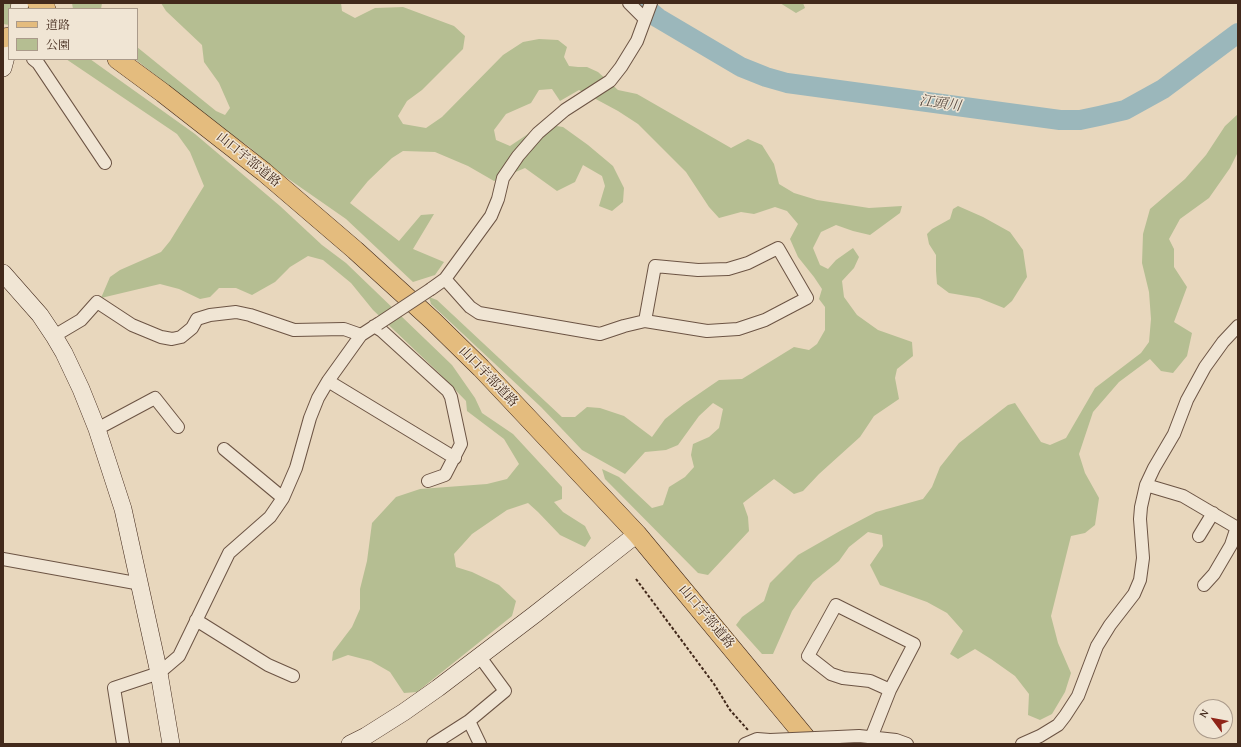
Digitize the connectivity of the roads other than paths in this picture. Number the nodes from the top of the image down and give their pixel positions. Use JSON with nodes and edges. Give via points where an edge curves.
{"nodes":[{"id":1,"x":629,"y":3,"type":"edge"},
{"id":2,"x":648,"y":11,"type":"edge"},
{"id":3,"x":8,"y":50,"type":"edge"},
{"id":4,"x":34,"y":60,"type":"edge"},
{"id":5,"x":118,"y":60,"type":"edge"},
{"id":6,"x":3,"y":68,"type":"edge"},
{"id":7,"x":105,"y":163,"type":"dead end"},
{"id":8,"x":3,"y":273,"type":"edge"},
{"id":9,"x":445,"y":279,"type":"junction"},
{"id":10,"x":645,"y":321,"type":"junction"},
{"id":11,"x":376,"y":325,"type":"junction"},
{"id":12,"x":1238,"y":326,"type":"edge"},
{"id":13,"x":361,"y":335,"type":"junction"},
{"id":14,"x":54,"y":336,"type":"junction"},
{"id":15,"x":328,"y":381,"type":"junction"},
{"id":16,"x":178,"y":427,"type":"dead end"},
{"id":17,"x":97,"y":429,"type":"junction"},
{"id":18,"x":224,"y":449,"type":"dead end"},
{"id":19,"x":455,"y":458,"type":"junction"},
{"id":20,"x":428,"y":481,"type":"dead end"},
{"id":21,"x":1146,"y":484,"type":"junction"},
{"id":22,"x":283,"y":498,"type":"junction"},
{"id":23,"x":1213,"y":513,"type":"junction"},
{"id":24,"x":637,"y":534,"type":"junction"},
{"id":25,"x":1199,"y":536,"type":"dead end"},
{"id":26,"x":3,"y":559,"type":"edge"},
{"id":27,"x":140,"y":584,"type":"junction"},
{"id":28,"x":1204,"y":586,"type":"dead end"},
{"id":29,"x":196,"y":620,"type":"junction"},
{"id":30,"x":480,"y":657,"type":"junction"},
{"id":31,"x":159,"y":673,"type":"junction"},
{"id":32,"x":292,"y":676,"type":"dead end"},
{"id":33,"x":890,"y":690,"type":"junction"},
{"id":34,"x":469,"y":721,"type":"junction"},
{"id":35,"x":871,"y":738,"type":"junction"},
{"id":36,"x":368,"y":740,"type":"edge"},
{"id":37,"x":763,"y":741,"type":"edge"},
{"id":38,"x":124,"y":744,"type":"edge"},
{"id":39,"x":171,"y":744,"type":"edge"},
{"id":40,"x":350,"y":744,"type":"edge"},
{"id":41,"x":433,"y":744,"type":"edge"},
{"id":42,"x":480,"y":744,"type":"edge"},
{"id":43,"x":745,"y":744,"type":"edge"},
{"id":44,"x":811,"y":744,"type":"edge"},
{"id":45,"x":907,"y":744,"type":"edge"},
{"id":46,"x":1022,"y":744,"type":"edge"}],
"edges":[{"from":1,"to":2,"type":"street"},
{"from":2,"to":9,"type":"street","via":[[637,41],[610,80],[565,110],[538,133],[518,156],[503,178],[491,216]]},
{"from":3,"to":6,"type":"street"},
{"from":4,"to":7,"type":"street"},
{"from":5,"to":24,"type":"main road","name":"山口宇部道路","via":[[264,172],[433,321],[481,368]]},
{"from":8,"to":14,"type":"street","via":[[40,315]]},
{"from":9,"to":10,"type":"street","via":[[470,307],[479,313],[600,334]]},
{"from":9,"to":11,"type":"street","bridge":true},
{"from":10,"to":10,"type":"street","via":[[707,331],[738,329],[765,320],[807,298],[778,248],[748,263],[728,269],[698,270],[655,266]]},
{"from":11,"to":13,"type":"street"},
{"from":11,"to":19,"type":"street","via":[[452,397],[461,444]]},
{"from":12,"to":21,"type":"street","via":[[1205,367],[1187,400],[1174,434]]},
{"from":13,"to":14,"type":"street","via":[[344,329],[294,330],[236,312],[196,319],[192,328],[181,337],[172,339],[132,325],[97,302],[81,320]]},
{"from":13,"to":15,"type":"street"},
{"from":14,"to":17,"type":"street","via":[[81,389]]},
{"from":15,"to":19,"type":"street"},
{"from":15,"to":22,"type":"street","via":[[310,418],[296,468]]},
{"from":16,"to":17,"type":"street","via":[[155,398]]},
{"from":17,"to":27,"type":"street","via":[[124,509]]},
{"from":18,"to":22,"type":"street"},
{"from":19,"to":20,"type":"street","via":[[445,475]]},
{"from":21,"to":23,"type":"street","via":[[1183,496]]},
{"from":21,"to":46,"type":"street","via":[[1140,519],[1143,558],[1140,580],[1134,594],[1097,646],[1078,696],[1066,716],[1058,725]]},
{"from":22,"to":29,"type":"street","via":[[270,517],[229,553]]},
{"from":23,"to":25,"type":"street"},
{"from":23,"to":28,"type":"street","via":[[1234,526],[1236,530],[1231,545]]},
{"from":24,"to":30,"type":"street"},
{"from":24,"to":44,"type":"main road","name":"山口宇部道路"},
{"from":26,"to":27,"type":"street"},
{"from":27,"to":31,"type":"street"},
{"from":29,"to":31,"type":"street","via":[[178,656]]},
{"from":29,"to":32,"type":"street","via":[[268,665]]},
{"from":30,"to":34,"type":"street","via":[[505,691]]},
{"from":30,"to":36,"type":"street"},
{"from":31,"to":38,"type":"street","via":[[114,688]]},
{"from":31,"to":39,"type":"street"},
{"from":33,"to":33,"type":"street","via":[[870,682],[831,674],[808,656],[836,605],[914,644]]},
{"from":33,"to":35,"type":"street"},
{"from":34,"to":41,"type":"street"},
{"from":34,"to":42,"type":"street"},
{"from":35,"to":37,"type":"street","bridge":true,"via":[[859,736]]},
{"from":35,"to":45,"type":"street","via":[[896,740]]},
{"from":36,"to":40,"type":"street"},
{"from":37,"to":43,"type":"street"}]}
